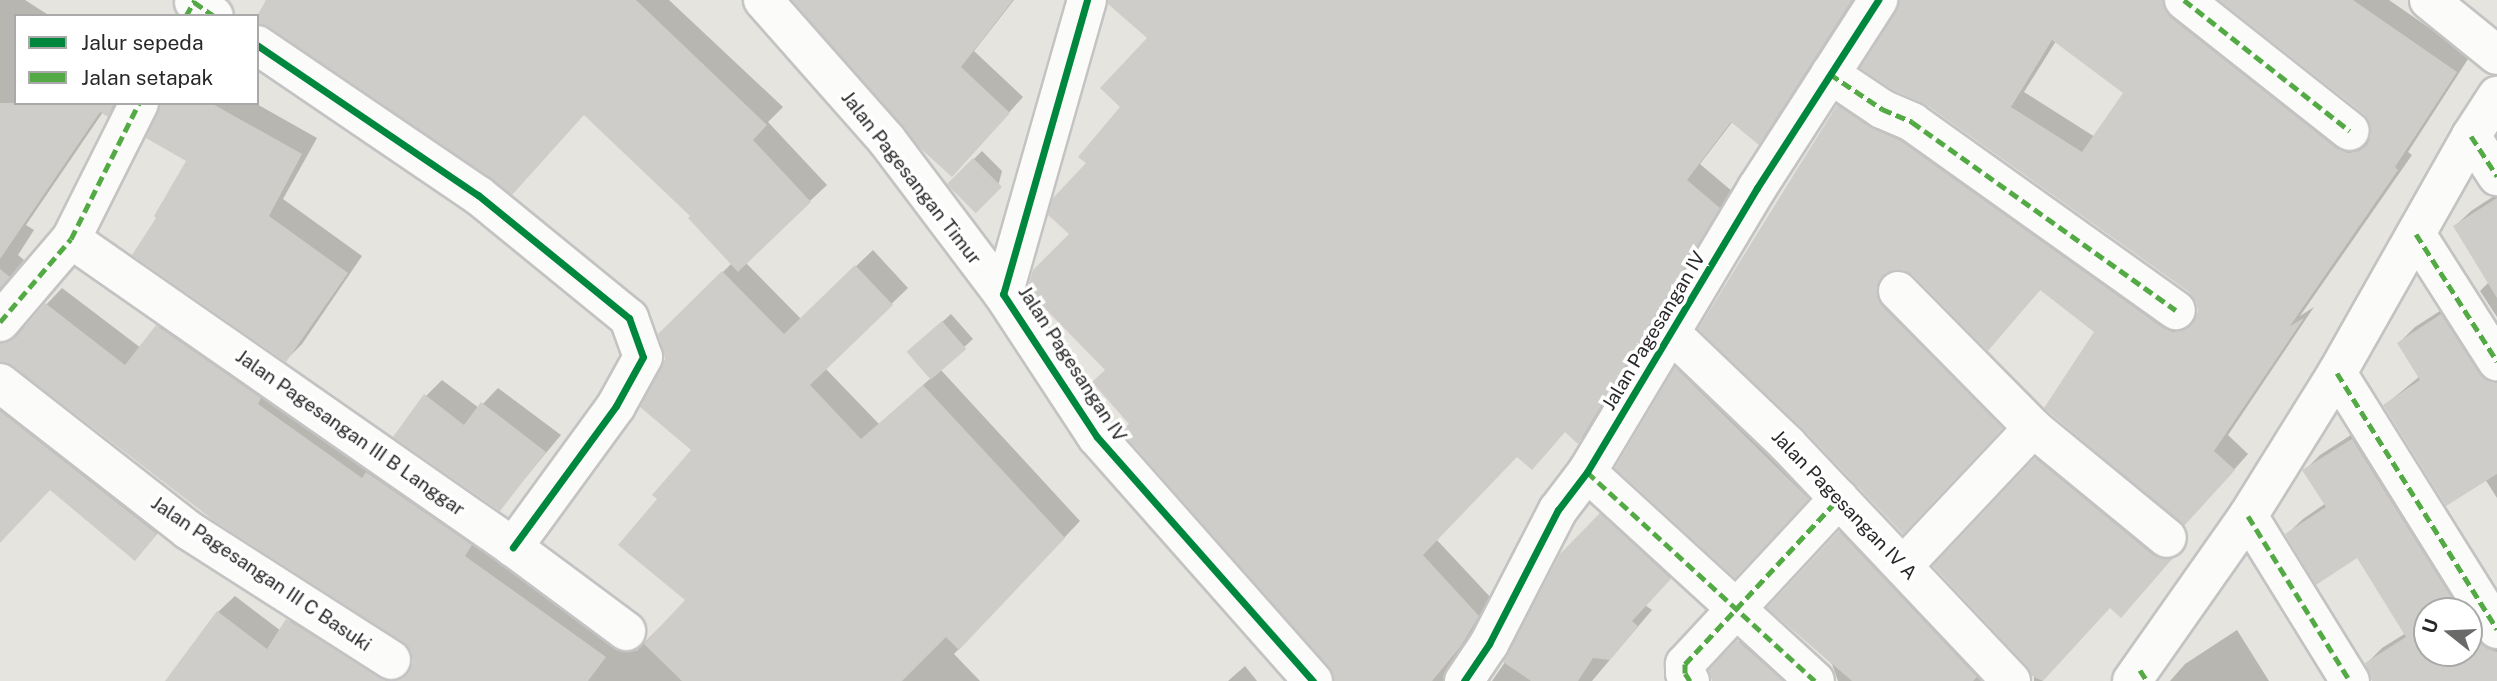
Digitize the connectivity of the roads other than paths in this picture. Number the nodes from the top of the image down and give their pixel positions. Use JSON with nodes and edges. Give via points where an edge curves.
{"nodes":[{"id":1,"x":1087,"y":0,"type":"edge"},
{"id":2,"x":1878,"y":0,"type":"edge"},
{"id":3,"x":2184,"y":0,"type":"edge"},
{"id":4,"x":2429,"y":0,"type":"edge"},
{"id":5,"x":766,"y":2,"type":"edge"},
{"id":6,"x":259,"y":46,"type":"edge"},
{"id":7,"x":2497,"y":55,"type":"edge"},
{"id":8,"x":1830,"y":74,"type":"junction"},
{"id":9,"x":2497,"y":96,"type":"edge"},
{"id":10,"x":138,"y":105,"type":"edge"},
{"id":11,"x":2350,"y":131,"type":"dead end"},
{"id":12,"x":2470,"y":136,"type":"junction"},
{"id":13,"x":2497,"y":176,"type":"edge"},
{"id":14,"x":2416,"y":234,"type":"junction"},
{"id":15,"x":71,"y":239,"type":"junction"},
{"id":16,"x":1898,"y":291,"type":"dead end"},
{"id":17,"x":1003,"y":294,"type":"junction"},
{"id":18,"x":2176,"y":310,"type":"dead end"},
{"id":19,"x":0,"y":322,"type":"edge"},
{"id":20,"x":1672,"y":334,"type":"junction"},
{"id":21,"x":2497,"y":361,"type":"edge"},
{"id":22,"x":2337,"y":373,"type":"junction"},
{"id":23,"x":0,"y":383,"type":"edge"},
{"id":24,"x":2033,"y":428,"type":"junction"},
{"id":25,"x":1587,"y":472,"type":"junction"},
{"id":26,"x":1839,"y":498,"type":"junction"},
{"id":27,"x":2248,"y":516,"type":"junction"},
{"id":28,"x":2167,"y":538,"type":"dead end"},
{"id":29,"x":513,"y":547,"type":"junction"},
{"id":30,"x":1903,"y":566,"type":"junction"},
{"id":31,"x":1737,"y":610,"type":"junction"},
{"id":32,"x":2497,"y":629,"type":"edge"},
{"id":33,"x":626,"y":631,"type":"dead end"},
{"id":34,"x":391,"y":660,"type":"dead end"},
{"id":35,"x":2139,"y":677,"type":"edge"},
{"id":36,"x":1313,"y":681,"type":"edge"},
{"id":37,"x":1464,"y":681,"type":"edge"},
{"id":38,"x":1690,"y":681,"type":"edge"},
{"id":39,"x":1815,"y":681,"type":"edge"},
{"id":40,"x":2011,"y":681,"type":"edge"},
{"id":41,"x":2350,"y":681,"type":"edge"}],
"edges":[{"from":1,"to":17,"type":"street","name":"Jalan Pagesangan IV"},
{"from":2,"to":8,"type":"street","name":"Jalan Pagesangan IV"},
{"from":3,"to":11,"type":"street"},
{"from":4,"to":7,"type":"street"},
{"from":5,"to":17,"type":"street","name":"Jalan Pagesangan Timur","via":[[886,139]]},
{"from":6,"to":29,"type":"street","via":[[478,195],[629,318],[643,357],[616,406]]},
{"from":8,"to":18,"type":"street","via":[[1912,122]]},
{"from":8,"to":20,"type":"street","name":"Jalan Pagesangan IV"},
{"from":9,"to":12,"type":"street"},
{"from":10,"to":15,"type":"street"},
{"from":12,"to":13,"type":"street"},
{"from":12,"to":14,"type":"street"},
{"from":14,"to":21,"type":"street"},
{"from":14,"to":22,"type":"street"},
{"from":15,"to":19,"type":"street"},
{"from":15,"to":29,"type":"street","name":"Jalan Pagesangan III B Langgar"},
{"from":16,"to":24,"type":"street"},
{"from":17,"to":36,"type":"street","name":"Jalan Pagesangan IV","via":[[1097,437]]},
{"from":20,"to":25,"type":"street","name":"Jalan Pagesangan IV"},
{"from":20,"to":26,"type":"street","name":"Jalan Pagesangan IV A"},
{"from":22,"to":27,"type":"street"},
{"from":22,"to":32,"type":"street"},
{"from":23,"to":34,"type":"street","name":"Jalan Pagesangan III C Basuki","via":[[188,530]]},
{"from":24,"to":28,"type":"street"},
{"from":24,"to":30,"type":"street"},
{"from":25,"to":31,"type":"street"},
{"from":25,"to":37,"type":"street","name":"Jalan Pagesangan IV","via":[[1558,510],[1489,644]]},
{"from":26,"to":30,"type":"street","name":"Jalan Pagesangan IV A"},
{"from":26,"to":31,"type":"street"},
{"from":27,"to":35,"type":"street"},
{"from":27,"to":41,"type":"street"},
{"from":29,"to":33,"type":"street","name":"Jalan Pagesangan III B Langgar"},
{"from":30,"to":40,"type":"street","name":"Jalan Pagesangan IV A"},
{"from":31,"to":38,"type":"street","via":[[1685,664]]},
{"from":31,"to":39,"type":"street"}]}
